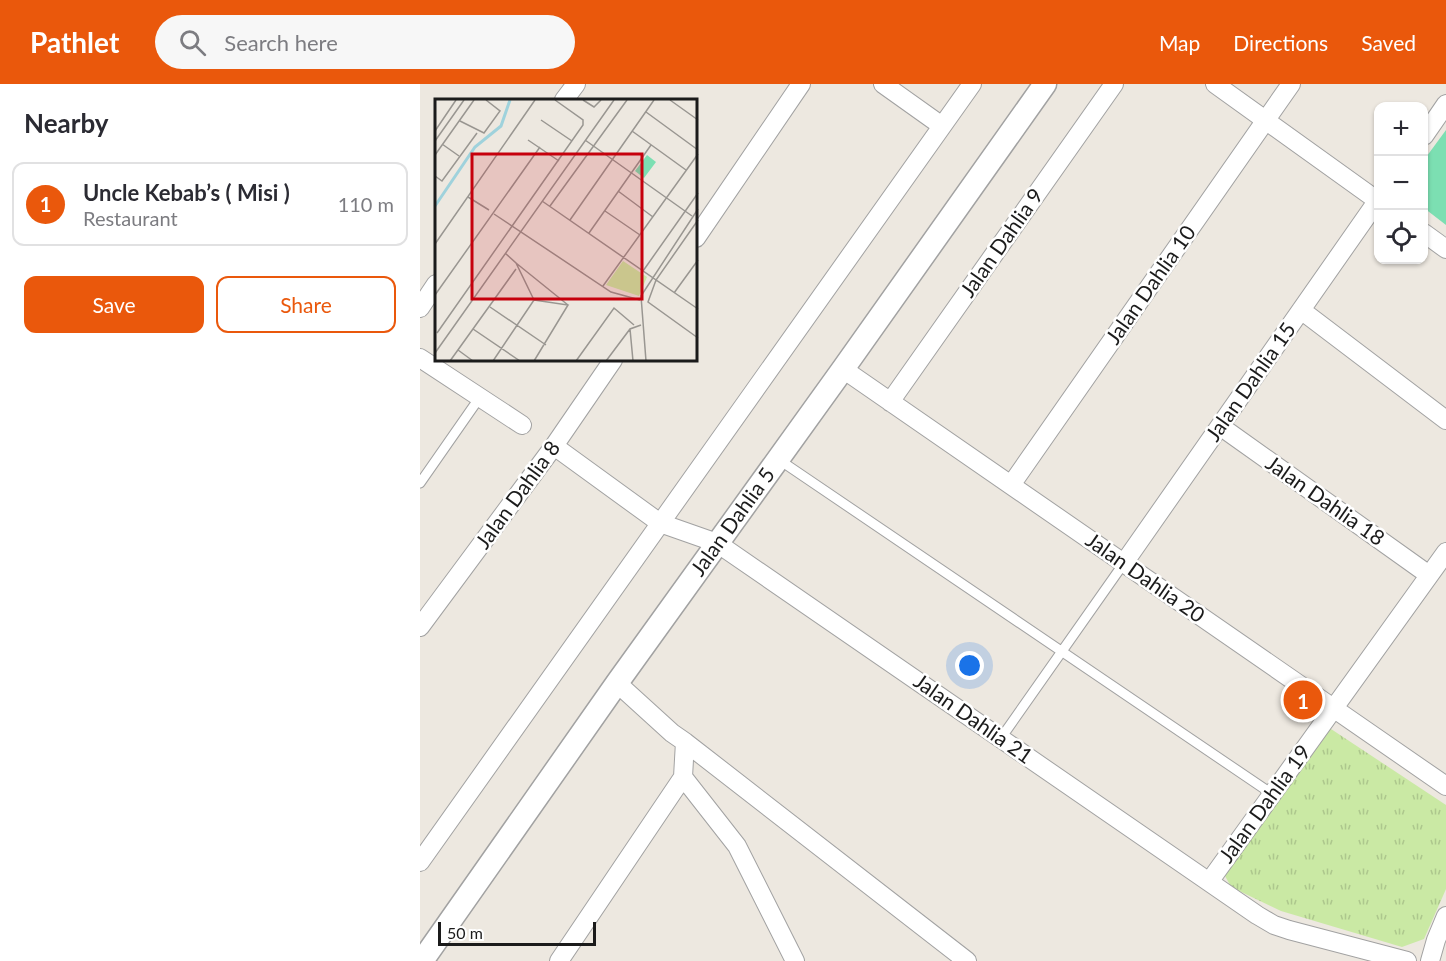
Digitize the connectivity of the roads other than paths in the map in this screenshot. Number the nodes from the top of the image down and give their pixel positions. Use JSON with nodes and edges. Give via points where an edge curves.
{"nodes":[{"id":1,"x":576,"y":84,"type":"edge"},
{"id":2,"x":801,"y":84,"type":"edge"},
{"id":3,"x":883,"y":84,"type":"edge"},
{"id":4,"x":972,"y":84,"type":"edge"},
{"id":5,"x":1045,"y":84,"type":"edge"},
{"id":6,"x":1114,"y":84,"type":"edge"},
{"id":7,"x":1215,"y":84,"type":"edge"},
{"id":8,"x":1291,"y":84,"type":"edge"},
{"id":9,"x":565,"y":99,"type":"edge"},
{"id":10,"x":1446,"y":104,"type":"edge"},
{"id":11,"x":1266,"y":120,"type":"junction"},
{"id":12,"x":942,"y":126,"type":"junction"},
{"id":13,"x":1428,"y":130,"type":"edge"},
{"id":14,"x":1374,"y":197,"type":"edge"},
{"id":15,"x":1374,"y":206,"type":"edge"},
{"id":16,"x":698,"y":235,"type":"edge"},
{"id":17,"x":1428,"y":236,"type":"edge"},
{"id":18,"x":1446,"y":249,"type":"edge"},
{"id":19,"x":435,"y":286,"type":"edge"},
{"id":20,"x":420,"y":308,"type":"edge"},
{"id":21,"x":1301,"y":310,"type":"junction"},
{"id":22,"x":420,"y":358,"type":"edge"},
{"id":23,"x":612,"y":362,"type":"edge"},
{"id":24,"x":843,"y":369,"type":"junction"},
{"id":25,"x":480,"y":398,"type":"junction"},
{"id":26,"x":890,"y":402,"type":"junction"},
{"id":27,"x":1446,"y":420,"type":"edge"},
{"id":28,"x":522,"y":425,"type":"dead end"},
{"id":29,"x":1220,"y":426,"type":"junction"},
{"id":30,"x":554,"y":446,"type":"junction"},
{"id":31,"x":778,"y":459,"type":"junction"},
{"id":32,"x":420,"y":483,"type":"edge"},
{"id":33,"x":1011,"y":486,"type":"junction"},
{"id":34,"x":660,"y":523,"type":"junction"},
{"id":35,"x":717,"y":543,"type":"junction"},
{"id":36,"x":1446,"y":552,"type":"edge"},
{"id":37,"x":1124,"y":563,"type":"junction"},
{"id":38,"x":1429,"y":575,"type":"junction"},
{"id":39,"x":420,"y":627,"type":"edge"},
{"id":40,"x":1061,"y":652,"type":"junction"},
{"id":41,"x":616,"y":683,"type":"junction"},
{"id":42,"x":1333,"y":708,"type":"junction"},
{"id":43,"x":1001,"y":738,"type":"junction"},
{"id":44,"x":685,"y":742,"type":"junction"},
{"id":45,"x":683,"y":777,"type":"junction"},
{"id":46,"x":1446,"y":786,"type":"edge"},
{"id":47,"x":1272,"y":794,"type":"junction"},
{"id":48,"x":420,"y":862,"type":"edge"},
{"id":49,"x":1209,"y":882,"type":"junction"},
{"id":50,"x":1446,"y":916,"type":"edge"},
{"id":51,"x":422,"y":961,"type":"edge"},
{"id":52,"x":559,"y":961,"type":"edge"},
{"id":53,"x":795,"y":961,"type":"edge"},
{"id":54,"x":967,"y":961,"type":"edge"},
{"id":55,"x":1407,"y":961,"type":"edge"},
{"id":56,"x":1430,"y":961,"type":"edge"}],
"edges":[{"from":1,"to":9,"type":"street"},
{"from":2,"to":16,"type":"street"},
{"from":3,"to":12,"type":"street"},
{"from":4,"to":12,"type":"street"},
{"from":5,"to":24,"type":"street","name":"Jalan Dahlia 5"},
{"from":6,"to":26,"type":"street","name":"Jalan Dahlia 9"},
{"from":7,"to":11,"type":"street"},
{"from":8,"to":11,"type":"street","name":"Jalan Dahlia 10"},
{"from":10,"to":13,"type":"street"},
{"from":11,"to":14,"type":"street"},
{"from":11,"to":33,"type":"street","name":"Jalan Dahlia 10"},
{"from":12,"to":34,"type":"street"},
{"from":15,"to":21,"type":"street","name":"Jalan Dahlia 15"},
{"from":17,"to":18,"type":"street"},
{"from":19,"to":20,"type":"street"},
{"from":21,"to":27,"type":"street"},
{"from":21,"to":29,"type":"street","name":"Jalan Dahlia 15"},
{"from":22,"to":25,"type":"street"},
{"from":23,"to":30,"type":"street","name":"Jalan Dahlia 8"},
{"from":24,"to":26,"type":"street","name":"Jalan Dahlia 20"},
{"from":24,"to":31,"type":"street","name":"Jalan Dahlia 5"},
{"from":25,"to":28,"type":"street"},
{"from":25,"to":32,"type":"lane"},
{"from":26,"to":33,"type":"street","name":"Jalan Dahlia 20"},
{"from":29,"to":37,"type":"street","name":"Jalan Dahlia 15"},
{"from":29,"to":38,"type":"street","name":"Jalan Dahlia 18"},
{"from":30,"to":34,"type":"street","name":"Jalan Dahlia 21"},
{"from":30,"to":39,"type":"street","name":"Jalan Dahlia 8"},
{"from":31,"to":35,"type":"street","name":"Jalan Dahlia 5"},
{"from":31,"to":40,"type":"lane"},
{"from":33,"to":37,"type":"street","name":"Jalan Dahlia 20"},
{"from":34,"to":35,"type":"street","name":"Jalan Dahlia 21"},
{"from":34,"to":48,"type":"street"},
{"from":35,"to":41,"type":"street","name":"Jalan Dahlia 5"},
{"from":35,"to":43,"type":"street","name":"Jalan Dahlia 21"},
{"from":36,"to":38,"type":"street","name":"Jalan Dahlia 19"},
{"from":37,"to":40,"type":"lane"},
{"from":37,"to":42,"type":"street","name":"Jalan Dahlia 20"},
{"from":38,"to":42,"type":"street","name":"Jalan Dahlia 19"},
{"from":40,"to":43,"type":"lane"},
{"from":40,"to":47,"type":"lane"},
{"from":41,"to":44,"type":"street"},
{"from":41,"to":51,"type":"street","name":"Jalan Dahlia 5"},
{"from":42,"to":46,"type":"street","name":"Jalan Dahlia 20"},
{"from":42,"to":47,"type":"street","name":"Jalan Dahlia 19"},
{"from":43,"to":49,"type":"street","name":"Jalan Dahlia 21"},
{"from":44,"to":45,"type":"street"},
{"from":44,"to":54,"type":"street"},
{"from":45,"to":52,"type":"street"},
{"from":45,"to":53,"type":"street","via":[[737,846]]},
{"from":47,"to":49,"type":"street","name":"Jalan Dahlia 19"},
{"from":49,"to":55,"type":"street","name":"Jalan Dahlia 21","via":[[1274,925]]},
{"from":50,"to":56,"type":"street"}]}
